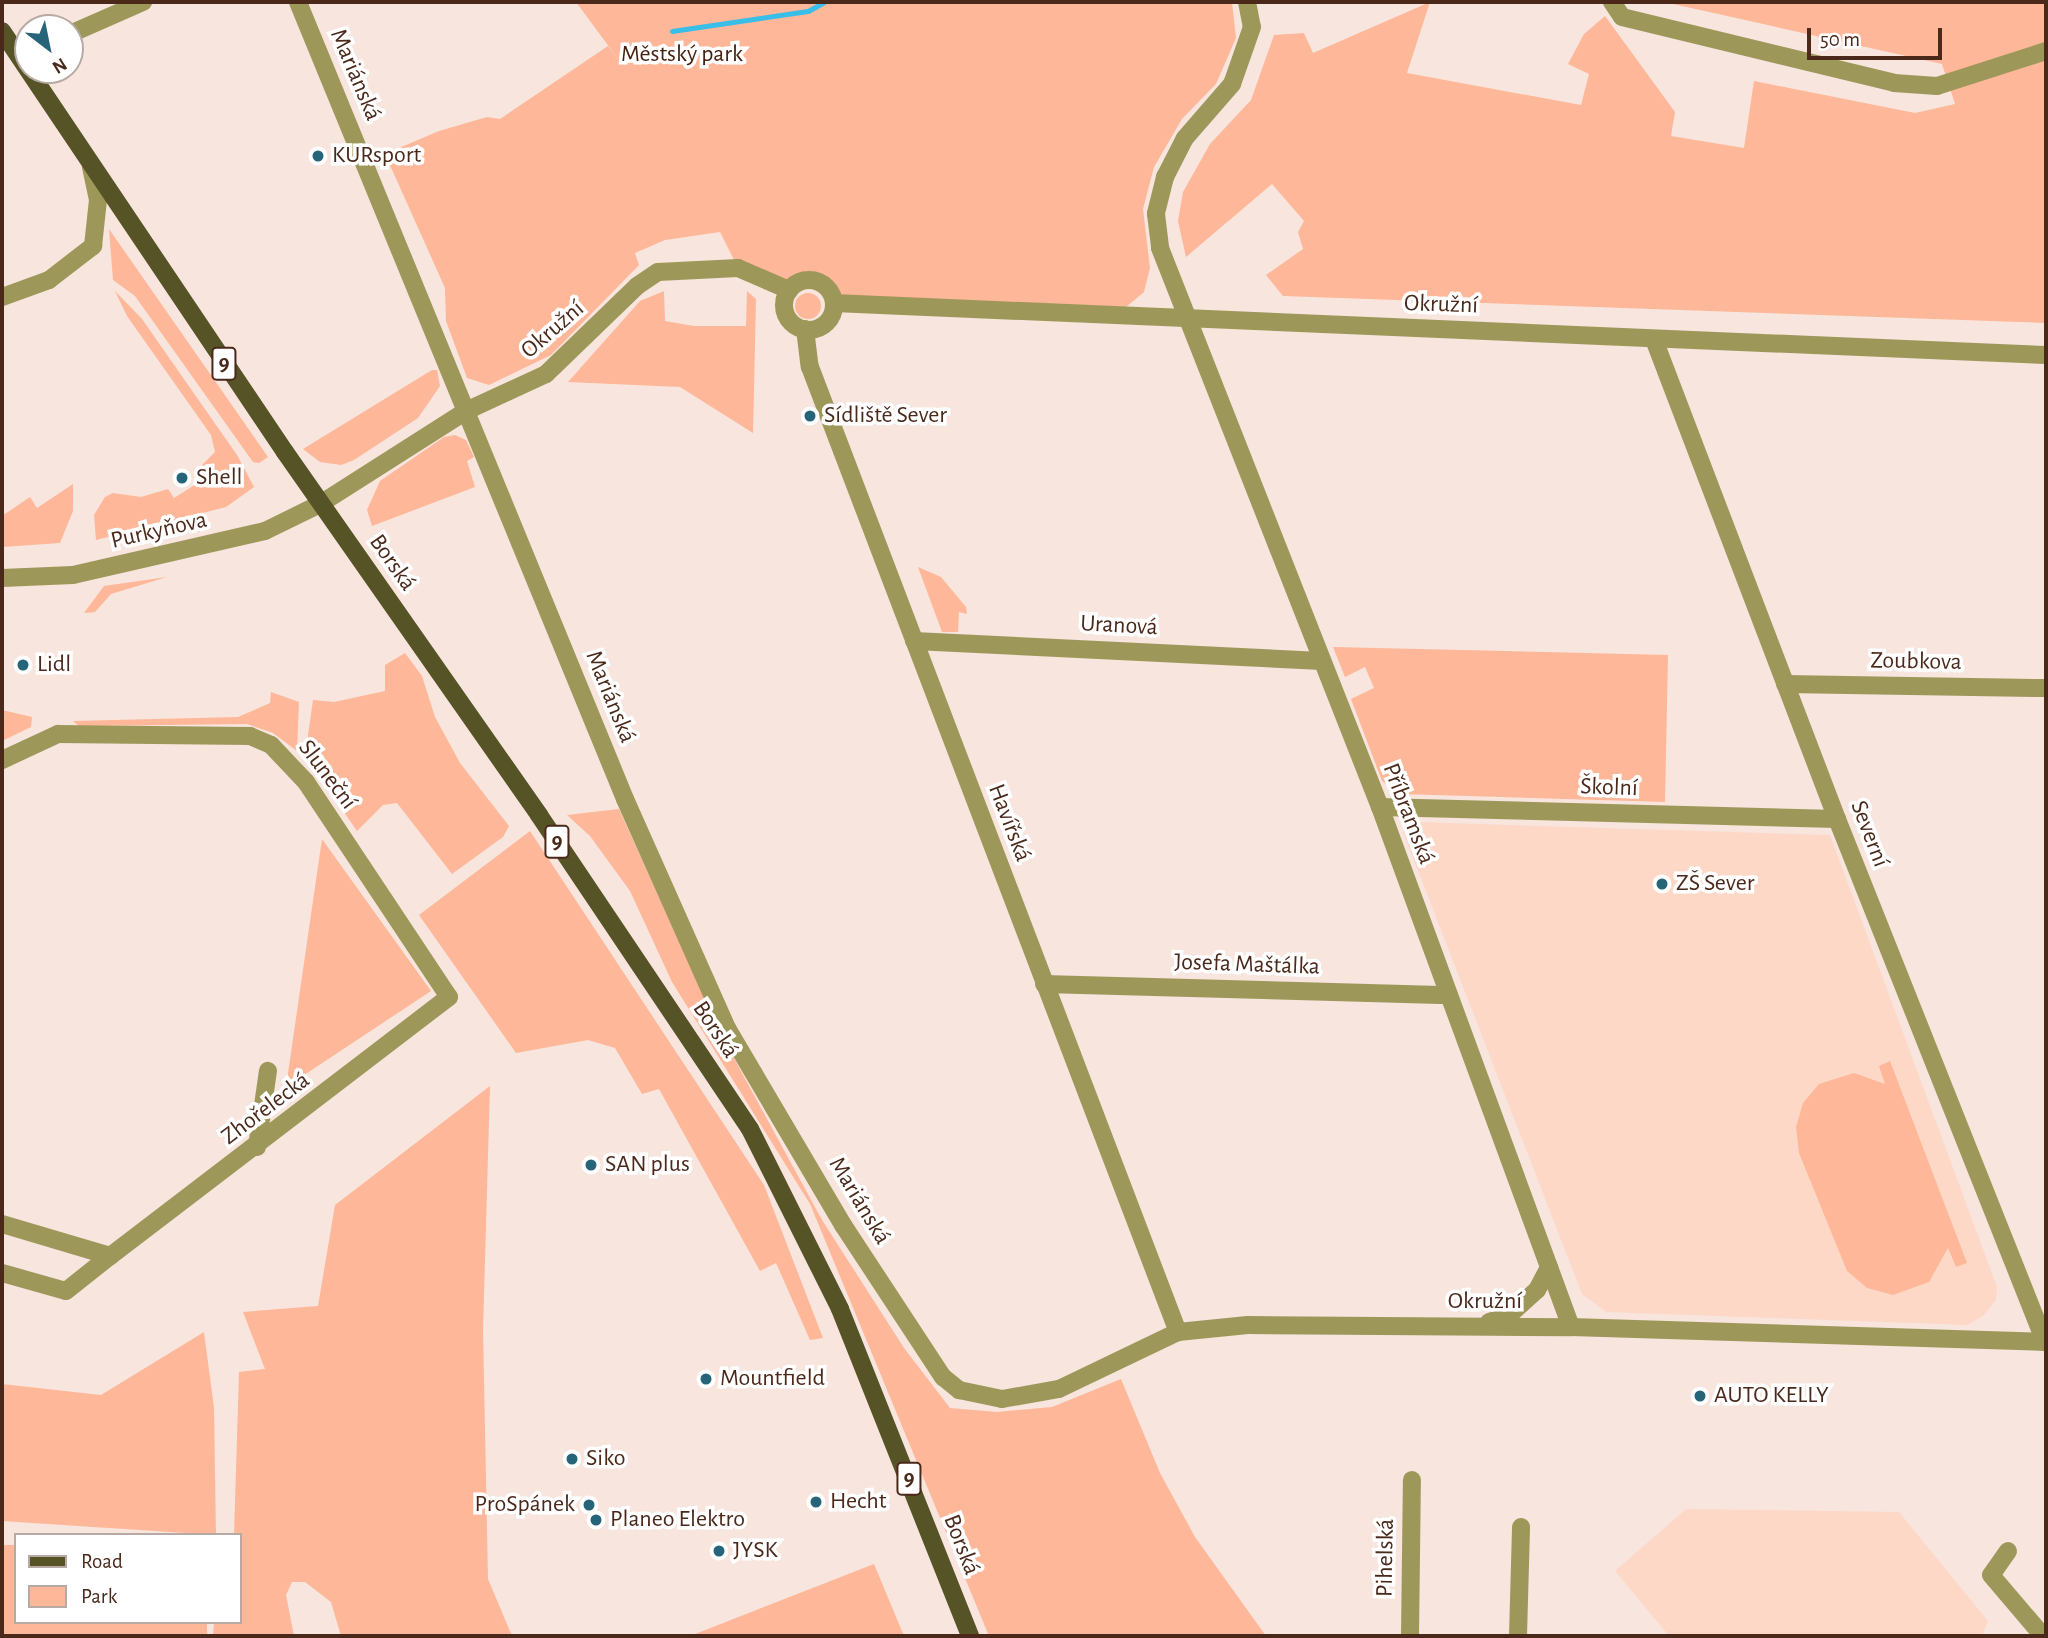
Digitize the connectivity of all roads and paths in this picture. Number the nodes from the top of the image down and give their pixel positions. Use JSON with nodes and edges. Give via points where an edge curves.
{"nodes":[{"id":1,"x":143,"y":2,"type":"edge"},
{"id":2,"x":298,"y":2,"type":"edge"},
{"id":3,"x":1247,"y":2,"type":"edge"},
{"id":4,"x":1612,"y":2,"type":"edge"},
{"id":5,"x":84,"y":28,"type":"edge"},
{"id":6,"x":2,"y":31,"type":"edge"},
{"id":7,"x":2046,"y":51,"type":"edge"},
{"id":8,"x":91,"y":166,"type":"junction"},
{"id":9,"x":789,"y":290,"type":"junction"},
{"id":10,"x":2,"y":296,"type":"edge"},
{"id":11,"x":834,"y":303,"type":"junction"},
{"id":12,"x":1190,"y":322,"type":"junction"},
{"id":13,"x":805,"y":329,"type":"junction"},
{"id":14,"x":1655,"y":342,"type":"junction"},
{"id":15,"x":2046,"y":355,"type":"edge"},
{"id":16,"x":466,"y":411,"type":"junction"},
{"id":17,"x":320,"y":504,"type":"junction"},
{"id":18,"x":2,"y":578,"type":"edge"},
{"id":19,"x":914,"y":641,"type":"junction"},
{"id":20,"x":1322,"y":661,"type":"junction"},
{"id":21,"x":1785,"y":684,"type":"junction"},
{"id":22,"x":2046,"y":688,"type":"edge"},
{"id":23,"x":2,"y":760,"type":"edge"},
{"id":24,"x":1380,"y":807,"type":"junction"},
{"id":25,"x":1837,"y":819,"type":"junction"},
{"id":26,"x":1044,"y":984,"type":"junction"},
{"id":27,"x":1449,"y":995,"type":"junction"},
{"id":28,"x":449,"y":998,"type":"joint"},
{"id":29,"x":268,"y":1071,"type":"dead end"},
{"id":30,"x":257,"y":1147,"type":"junction"},
{"id":31,"x":2,"y":1224,"type":"edge"},
{"id":32,"x":110,"y":1256,"type":"junction"},
{"id":33,"x":1549,"y":1267,"type":"junction"},
{"id":34,"x":2,"y":1273,"type":"edge"},
{"id":35,"x":1474,"y":1327,"type":"junction"},
{"id":36,"x":1571,"y":1327,"type":"junction"},
{"id":37,"x":1178,"y":1332,"type":"junction"},
{"id":38,"x":2045,"y":1342,"type":"edge"},
{"id":39,"x":943,"y":1377,"type":"joint"},
{"id":40,"x":1412,"y":1480,"type":"dead end"},
{"id":41,"x":1521,"y":1527,"type":"dead end"},
{"id":42,"x":2008,"y":1551,"type":"dead end"},
{"id":43,"x":970,"y":1636,"type":"edge"},
{"id":44,"x":1410,"y":1636,"type":"edge"},
{"id":45,"x":1518,"y":1636,"type":"edge"},
{"id":46,"x":2043,"y":1636,"type":"edge"}],
"edges":[{"from":1,"to":5,"type":"street"},
{"from":2,"to":16,"type":"street","name":"Mariánská"},
{"from":3,"to":12,"type":"street","name":"Příbramská","via":[[1252,27],[1232,84],[1185,138],[1165,177],[1156,214],[1160,248]]},
{"from":4,"to":7,"type":"street","via":[[1622,17],[1894,83],[1937,86]]},
{"from":6,"to":8,"type":"main road","number":"9"},
{"from":8,"to":10,"type":"street","via":[[98,200],[93,246],[49,281]]},
{"from":8,"to":17,"type":"main road","number":"9"},
{"from":9,"to":11,"type":"street","via":[[802,281],[816,281],[829,289]]},
{"from":9,"to":13,"type":"street","via":[[788,319]]},
{"from":9,"to":16,"type":"street","name":"Okružní","via":[[738,268],[658,272],[637,286],[545,374]]},
{"from":11,"to":12,"type":"street","name":"Okružní"},
{"from":11,"to":13,"type":"street","via":[[822,326]]},
{"from":12,"to":14,"type":"street","name":"Okružní"},
{"from":12,"to":20,"type":"street","name":"Příbramská"},
{"from":13,"to":19,"type":"street","name":"Havířská","via":[[810,367]]},
{"from":14,"to":15,"type":"street","name":"Okružní"},
{"from":14,"to":21,"type":"street","name":"Severní"},
{"from":16,"to":17,"type":"street","name":"Okružní"},
{"from":16,"to":39,"type":"street","name":"Mariánská","via":[[625,799],[727,1028],[843,1225]]},
{"from":17,"to":18,"type":"street","name":"Purkyňova","via":[[265,531],[202,547],[73,575]]},
{"from":17,"to":43,"type":"main road","name":"Borská","number":"9","via":[[539,815],[750,1129],[849,1332]]},
{"from":19,"to":20,"type":"street","name":"Uranová"},
{"from":19,"to":26,"type":"street","name":"Havířská"},
{"from":20,"to":24,"type":"street","name":"Příbramská"},
{"from":21,"to":22,"type":"street","name":"Zoubkova"},
{"from":21,"to":25,"type":"street","name":"Severní"},
{"from":23,"to":28,"type":"street","name":"Sluneční","via":[[58,734],[250,736],[271,745],[306,782]]},
{"from":24,"to":25,"type":"street","name":"Školní"},
{"from":24,"to":27,"type":"street","name":"Příbramská"},
{"from":25,"to":38,"type":"street","name":"Severní"},
{"from":26,"to":27,"type":"street","name":"Josefa Maštálka"},
{"from":26,"to":37,"type":"street","name":"Havířská"},
{"from":27,"to":33,"type":"street","name":"Příbramská"},
{"from":28,"to":30,"type":"street","name":"Zhořelecká"},
{"from":29,"to":30,"type":"street"},
{"from":30,"to":32,"type":"street","name":"Zhořelecká"},
{"from":31,"to":32,"type":"street"},
{"from":32,"to":34,"type":"street","name":"Zhořelecká","via":[[66,1291]]},
{"from":33,"to":35,"type":"street","via":[[1537,1290],[1508,1316]]},
{"from":33,"to":36,"type":"street","name":"Příbramská"},
{"from":35,"to":36,"type":"street","name":"Okružní"},
{"from":35,"to":37,"type":"street","name":"Okružní","via":[[1248,1325]]},
{"from":36,"to":38,"type":"street","name":"Okružní"},
{"from":37,"to":39,"type":"street","name":"Okružní","via":[[1059,1389],[1002,1399],[959,1390]]},
{"from":40,"to":44,"type":"street","name":"Pihelská"},
{"from":41,"to":45,"type":"street"},
{"from":42,"to":46,"type":"street","via":[[1992,1575]]}]}
